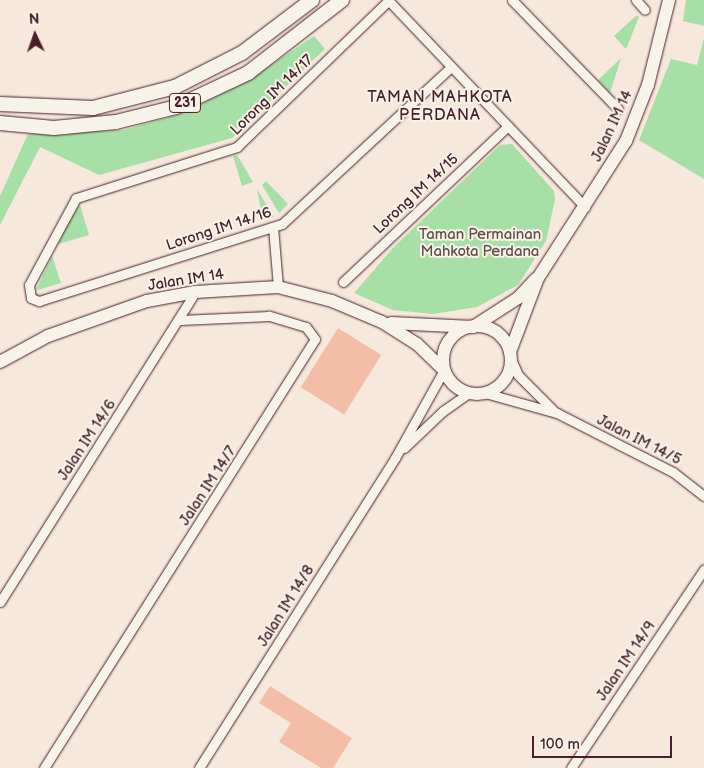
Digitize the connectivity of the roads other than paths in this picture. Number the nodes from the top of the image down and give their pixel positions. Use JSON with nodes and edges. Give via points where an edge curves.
{"nodes":[{"id":1,"x":312,"y":0,"type":"edge"},
{"id":2,"x":342,"y":0,"type":"edge"},
{"id":3,"x":388,"y":0,"type":"edge"},
{"id":4,"x":636,"y":0,"type":"edge"},
{"id":5,"x":669,"y":0,"type":"edge"},
{"id":6,"x":514,"y":1,"type":"edge"},
{"id":7,"x":645,"y":10,"type":"dead end"},
{"id":8,"x":451,"y":67,"type":"junction"},
{"id":9,"x":0,"y":104,"type":"edge"},
{"id":10,"x":618,"y":109,"type":"dead end"},
{"id":11,"x":0,"y":122,"type":"edge"},
{"id":12,"x":508,"y":126,"type":"junction"},
{"id":13,"x":585,"y":207,"type":"junction"},
{"id":14,"x":273,"y":227,"type":"junction"},
{"id":15,"x":538,"y":278,"type":"junction"},
{"id":16,"x":343,"y":282,"type":"dead end"},
{"id":17,"x":278,"y":287,"type":"junction"},
{"id":18,"x":196,"y":292,"type":"junction"},
{"id":19,"x":31,"y":298,"type":"joint"},
{"id":20,"x":180,"y":320,"type":"junction"},
{"id":21,"x":382,"y":322,"type":"junction"},
{"id":22,"x":473,"y":327,"type":"junction"},
{"id":23,"x":510,"y":356,"type":"junction"},
{"id":24,"x":0,"y":362,"type":"edge"},
{"id":25,"x":444,"y":370,"type":"junction"},
{"id":26,"x":469,"y":393,"type":"junction"},
{"id":27,"x":485,"y":393,"type":"junction"},
{"id":28,"x":556,"y":413,"type":"junction"},
{"id":29,"x":396,"y":458,"type":"junction"},
{"id":30,"x":704,"y":496,"type":"edge"},
{"id":31,"x":704,"y":569,"type":"edge"},
{"id":32,"x":0,"y":602,"type":"edge"},
{"id":33,"x":44,"y":768,"type":"edge"},
{"id":34,"x":199,"y":768,"type":"edge"},
{"id":35,"x":572,"y":768,"type":"edge"}],
"edges":[{"from":1,"to":9,"type":"main road","number":"231","via":[[242,53],[175,87],[94,108]]},
{"from":2,"to":11,"type":"main road","number":"231","via":[[248,73],[176,107],[116,122],[54,128]]},
{"from":3,"to":8,"type":"street"},
{"from":3,"to":19,"type":"street","name":"Lorong IM 14/17","via":[[237,147],[83,194],[70,205],[30,285]]},
{"from":4,"to":7,"type":"street"},
{"from":5,"to":13,"type":"street","name":"Jalan IM 14","via":[[638,114],[620,153]]},
{"from":6,"to":10,"type":"street"},
{"from":8,"to":12,"type":"street"},
{"from":8,"to":14,"type":"street","name":"Lorong IM 14/16","via":[[282,224]]},
{"from":12,"to":13,"type":"street"},
{"from":12,"to":16,"type":"street","name":"Lorong IM 14/15"},
{"from":13,"to":15,"type":"street","name":"Jalan IM 14"},
{"from":14,"to":17,"type":"street"},
{"from":14,"to":19,"type":"street","name":"Lorong IM 14/16","via":[[44,300]]},
{"from":15,"to":22,"type":"street","via":[[502,309]]},
{"from":15,"to":23,"type":"street"},
{"from":17,"to":18,"type":"street","name":"Jalan IM 14"},
{"from":17,"to":21,"type":"street","name":"Jalan IM 14","via":[[332,301]]},
{"from":18,"to":20,"type":"street","name":"Jalan IM 14/6"},
{"from":18,"to":24,"type":"street","name":"Jalan IM 14","via":[[98,316]]},
{"from":20,"to":32,"type":"street","name":"Jalan IM 14/6"},
{"from":20,"to":33,"type":"street","name":"Jalan IM 14/7","via":[[269,316],[306,327],[315,339]]},
{"from":21,"to":22,"type":"street","via":[[430,328]]},
{"from":21,"to":25,"type":"street","via":[[417,344]]},
{"from":22,"to":23,"type":"street","via":[[499,335]]},
{"from":22,"to":25,"type":"street","via":[[458,332],[446,345]]},
{"from":23,"to":27,"type":"street","via":[[504,381]]},
{"from":23,"to":28,"type":"street","via":[[518,375]]},
{"from":25,"to":26,"type":"street","via":[[455,386]]},
{"from":25,"to":29,"type":"street","name":"Jalan IM 14/8"},
{"from":26,"to":27,"type":"street"},
{"from":26,"to":29,"type":"street","name":"Jalan IM 14/8","via":[[443,410]]},
{"from":27,"to":28,"type":"street"},
{"from":28,"to":30,"type":"street","name":"Jalan IM 14/5","via":[[673,472]]},
{"from":29,"to":34,"type":"street","name":"Jalan IM 14/8"},
{"from":31,"to":35,"type":"street","name":"Jalan IM 14/9"}]}
